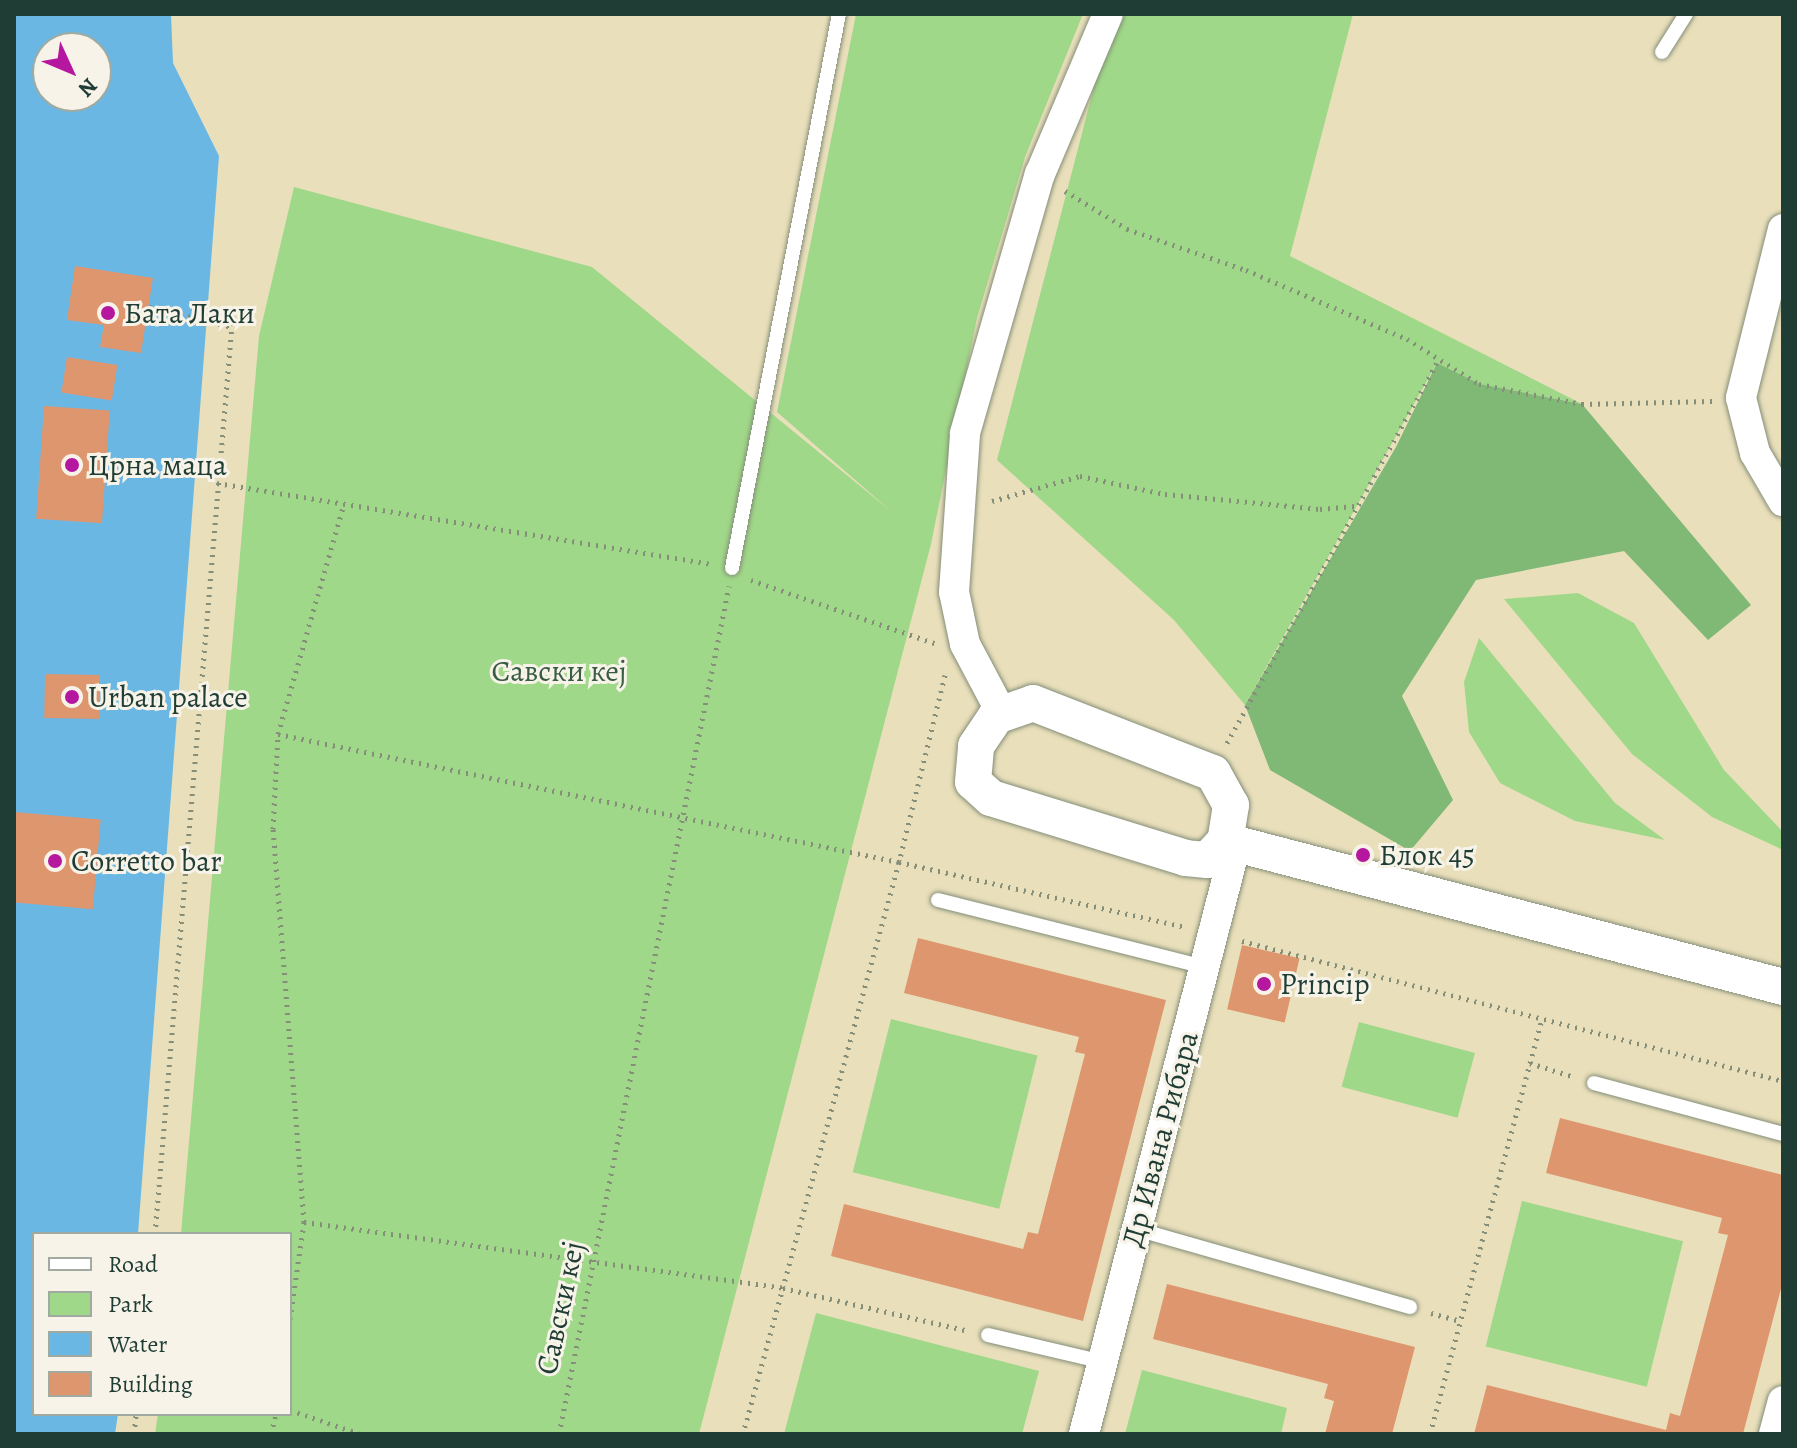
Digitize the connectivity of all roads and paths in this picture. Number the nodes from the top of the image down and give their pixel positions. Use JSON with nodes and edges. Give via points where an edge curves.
{"nodes":[{"id":1,"x":839,"y":14,"type":"edge"},
{"id":2,"x":1108,"y":14,"type":"edge"},
{"id":3,"x":1686,"y":14,"type":"edge"},
{"id":4,"x":1662,"y":52,"type":"dead end"},
{"id":5,"x":1040,"y":174,"type":"junction"},
{"id":6,"x":1783,"y":229,"type":"edge"},
{"id":7,"x":149,"y":307,"type":"dead end"},
{"id":8,"x":233,"y":312,"type":"dead end"},
{"id":9,"x":232,"y":327,"type":"junction"},
{"id":10,"x":1437,"y":363,"type":"junction"},
{"id":11,"x":1741,"y":398,"type":"junction"},
{"id":12,"x":217,"y":483,"type":"junction"},
{"id":13,"x":1783,"y":501,"type":"edge"},
{"id":14,"x":344,"y":504,"type":"junction"},
{"id":15,"x":1356,"y":505,"type":"junction"},
{"id":16,"x":957,"y":513,"type":"junction"},
{"id":17,"x":732,"y":568,"type":"junction"},
{"id":18,"x":1001,"y":712,"type":"junction"},
{"id":19,"x":278,"y":734,"type":"junction"},
{"id":20,"x":1213,"y":773,"type":"junction"},
{"id":21,"x":685,"y":820,"type":"junction"},
{"id":22,"x":1230,"y":843,"type":"junction"},
{"id":23,"x":938,"y":900,"type":"dead end"},
{"id":24,"x":1204,"y":967,"type":"junction"},
{"id":25,"x":1783,"y":987,"type":"edge"},
{"id":26,"x":1542,"y":1018,"type":"dead end"},
{"id":27,"x":1530,"y":1063,"type":"junction"},
{"id":28,"x":1594,"y":1083,"type":"joint"},
{"id":29,"x":1783,"y":1134,"type":"edge"},
{"id":30,"x":304,"y":1222,"type":"junction"},
{"id":31,"x":1136,"y":1229,"type":"junction"},
{"id":32,"x":155,"y":1232,"type":"edge"},
{"id":33,"x":598,"y":1260,"type":"junction"},
{"id":34,"x":783,"y":1288,"type":"junction"},
{"id":35,"x":292,"y":1305,"type":"edge"},
{"id":36,"x":1410,"y":1307,"type":"joint"},
{"id":37,"x":1460,"y":1321,"type":"junction"},
{"id":38,"x":988,"y":1335,"type":"joint"},
{"id":39,"x":1103,"y":1362,"type":"junction"},
{"id":40,"x":1783,"y":1401,"type":"edge"},
{"id":41,"x":292,"y":1411,"type":"edge"},
{"id":42,"x":360,"y":1434,"type":"edge"},
{"id":43,"x":559,"y":1434,"type":"edge"},
{"id":44,"x":743,"y":1434,"type":"edge"},
{"id":45,"x":1084,"y":1434,"type":"edge"},
{"id":46,"x":1430,"y":1434,"type":"edge"},
{"id":47,"x":1774,"y":1434,"type":"edge"}],
"edges":[{"from":1,"to":17,"type":"lane"},
{"from":2,"to":5,"type":"street"},
{"from":3,"to":4,"type":"lane"},
{"from":5,"to":10,"type":"path","via":[[1127,229],[1246,270],[1407,339]]},
{"from":5,"to":16,"type":"street","via":[[965,433]]},
{"from":6,"to":11,"type":"street"},
{"from":7,"to":9,"type":"path"},
{"from":8,"to":9,"type":"path"},
{"from":9,"to":12,"type":"path"},
{"from":10,"to":11,"type":"path","via":[[1479,384],[1582,404]]},
{"from":10,"to":15,"type":"path","via":[[1396,447]]},
{"from":11,"to":13,"type":"street","via":[[1755,453]]},
{"from":12,"to":14,"type":"path"},
{"from":12,"to":32,"type":"path"},
{"from":14,"to":17,"type":"path"},
{"from":14,"to":19,"type":"path"},
{"from":15,"to":16,"type":"path","via":[[1320,509],[1165,494],[1080,476]]},
{"from":15,"to":20,"type":"path"},
{"from":16,"to":18,"type":"street","via":[[954,592],[965,644]]},
{"from":17,"to":21,"type":"path","name":"Савски кеј"},
{"from":18,"to":20,"type":"street","via":[[1033,703],[1060,709]]},
{"from":18,"to":22,"type":"street","via":[[985,727],[970,765],[973,782],[1002,805],[1186,858],[1207,860]]},
{"from":19,"to":21,"type":"path"},
{"from":19,"to":30,"type":"path","via":[[274,845]]},
{"from":20,"to":22,"type":"street","name":"Др Ивана Рибара","via":[[1231,805]]},
{"from":21,"to":33,"type":"path","name":"Савски кеј"},
{"from":21,"to":34,"type":"path","via":[[899,862]]},
{"from":22,"to":24,"type":"street","name":"Др Ивана Рибара"},
{"from":22,"to":25,"type":"street"},
{"from":23,"to":24,"type":"lane"},
{"from":24,"to":31,"type":"street","name":"Др Ивана Рибара"},
{"from":26,"to":27,"type":"path"},
{"from":27,"to":28,"type":"path"},
{"from":27,"to":37,"type":"path"},
{"from":28,"to":29,"type":"lane"},
{"from":30,"to":33,"type":"path"},
{"from":30,"to":35,"type":"path"},
{"from":31,"to":36,"type":"lane"},
{"from":31,"to":39,"type":"street","name":"Др Ивана Рибара"},
{"from":33,"to":34,"type":"path"},
{"from":33,"to":43,"type":"path","name":"Савски кеј"},
{"from":34,"to":38,"type":"path"},
{"from":34,"to":44,"type":"path"},
{"from":36,"to":37,"type":"path"},
{"from":37,"to":46,"type":"path"},
{"from":38,"to":39,"type":"lane"},
{"from":39,"to":45,"type":"street","name":"Др Ивана Рибара"},
{"from":40,"to":47,"type":"street"},
{"from":41,"to":42,"type":"path"}]}
